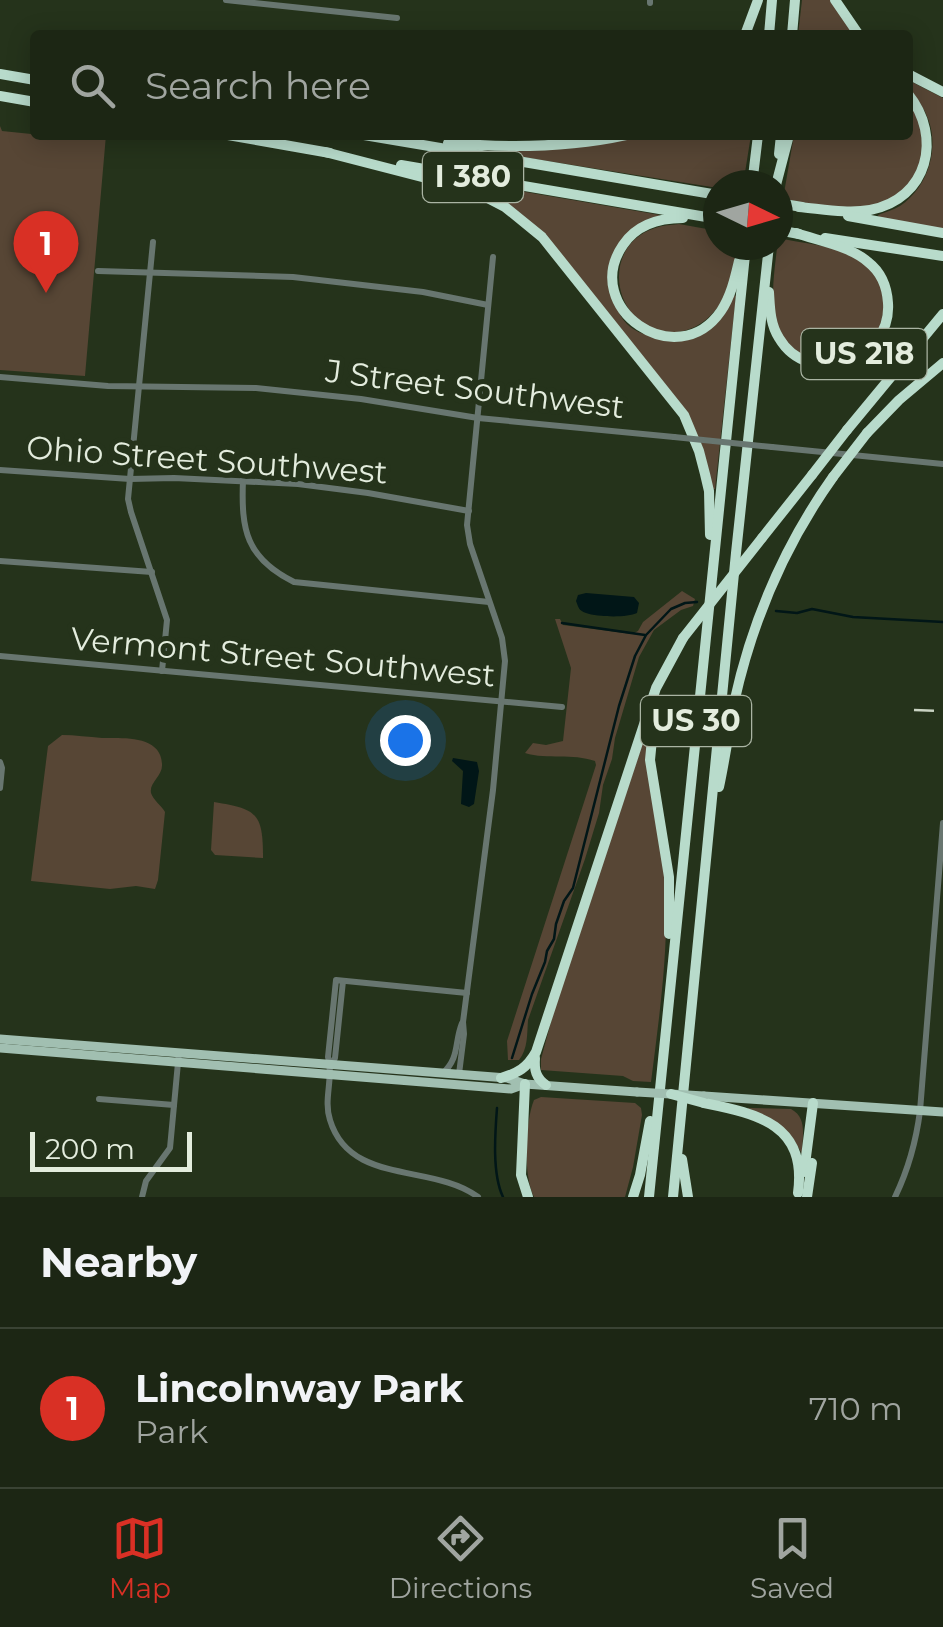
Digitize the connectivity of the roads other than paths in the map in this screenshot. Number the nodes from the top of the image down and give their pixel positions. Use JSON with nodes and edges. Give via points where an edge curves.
{"nodes":[{"id":1,"x":226,"y":0,"type":"edge"},
{"id":2,"x":311,"y":0,"type":"edge"},
{"id":3,"x":758,"y":0,"type":"edge"},
{"id":4,"x":772,"y":0,"type":"edge"},
{"id":5,"x":795,"y":0,"type":"edge"},
{"id":6,"x":834,"y":0,"type":"edge"},
{"id":7,"x":310,"y":10,"type":"junction"},
{"id":8,"x":397,"y":18,"type":"dead end"},
{"id":9,"x":747,"y":30,"type":"edge"},
{"id":10,"x":769,"y":30,"type":"edge"},
{"id":11,"x":792,"y":30,"type":"edge"},
{"id":12,"x":856,"y":30,"type":"edge"},
{"id":13,"x":0,"y":74,"type":"edge"},
{"id":14,"x":913,"y":77,"type":"edge"},
{"id":15,"x":30,"y":79,"type":"edge"},
{"id":16,"x":943,"y":92,"type":"edge"},
{"id":17,"x":0,"y":96,"type":"edge"},
{"id":18,"x":30,"y":101,"type":"edge"},
{"id":19,"x":913,"y":102,"type":"edge"},
{"id":20,"x":256,"y":140,"type":"edge"},
{"id":21,"x":394,"y":140,"type":"edge"},
{"id":22,"x":402,"y":140,"type":"edge"},
{"id":23,"x":597,"y":140,"type":"edge"},
{"id":24,"x":757,"y":140,"type":"edge"},
{"id":25,"x":780,"y":140,"type":"edge"},
{"id":26,"x":788,"y":140,"type":"edge"},
{"id":27,"x":324,"y":152,"type":"junction"},
{"id":28,"x":754,"y":170,"type":"edge"},
{"id":29,"x":778,"y":170,"type":"edge"},
{"id":30,"x":780,"y":170,"type":"edge"},
{"id":31,"x":703,"y":192,"type":"edge"},
{"id":32,"x":793,"y":205,"type":"edge"},
{"id":33,"x":799,"y":206,"type":"junction"},
{"id":34,"x":703,"y":217,"type":"edge"},
{"id":35,"x":703,"y":219,"type":"edge"},
{"id":36,"x":793,"y":232,"type":"edge"},
{"id":37,"x":796,"y":233,"type":"junction"},
{"id":38,"x":943,"y":234,"type":"edge"},
{"id":39,"x":152,"y":242,"type":"dead end"},
{"id":40,"x":493,"y":256,"type":"dead end"},
{"id":41,"x":943,"y":256,"type":"edge"},
{"id":42,"x":739,"y":260,"type":"edge"},
{"id":43,"x":743,"y":260,"type":"edge"},
{"id":44,"x":768,"y":260,"type":"edge"},
{"id":45,"x":769,"y":260,"type":"edge"},
{"id":46,"x":98,"y":271,"type":"dead end"},
{"id":47,"x":150,"y":272,"type":"junction"},
{"id":48,"x":488,"y":305,"type":"junction"},
{"id":49,"x":943,"y":314,"type":"edge"},
{"id":50,"x":943,"y":363,"type":"edge"},
{"id":51,"x":0,"y":377,"type":"edge"},
{"id":52,"x":139,"y":386,"type":"junction"},
{"id":53,"x":478,"y":418,"type":"junction"},
{"id":54,"x":943,"y":464,"type":"edge"},
{"id":55,"x":0,"y":470,"type":"edge"},
{"id":56,"x":130,"y":479,"type":"junction"},
{"id":57,"x":243,"y":480,"type":"junction"},
{"id":58,"x":469,"y":511,"type":"junction"},
{"id":59,"x":0,"y":561,"type":"edge"},
{"id":60,"x":152,"y":572,"type":"junction"},
{"id":61,"x":489,"y":602,"type":"junction"},
{"id":62,"x":705,"y":637,"type":"junction"},
{"id":63,"x":0,"y":656,"type":"edge"},
{"id":64,"x":162,"y":671,"type":"junction"},
{"id":65,"x":662,"y":678,"type":"junction"},
{"id":66,"x":502,"y":702,"type":"junction"},
{"id":67,"x":562,"y":707,"type":"dead end"},
{"id":68,"x":0,"y":762,"type":"edge"},
{"id":69,"x":0,"y":788,"type":"edge"},
{"id":70,"x":943,"y":822,"type":"edge"},
{"id":71,"x":707,"y":852,"type":"junction"},
{"id":72,"x":467,"y":993,"type":"junction"},
{"id":73,"x":668,"y":998,"type":"junction"},
{"id":74,"x":463,"y":1022,"type":"junction"},
{"id":75,"x":665,"y":1036,"type":"junction"},
{"id":76,"x":0,"y":1039,"type":"edge"},
{"id":77,"x":0,"y":1048,"type":"edge"},
{"id":78,"x":536,"y":1052,"type":"junction"},
{"id":79,"x":178,"y":1057,"type":"junction"},
{"id":80,"x":330,"y":1070,"type":"junction"},
{"id":81,"x":443,"y":1073,"type":"junction"},
{"id":82,"x":459,"y":1074,"type":"junction"},
{"id":83,"x":501,"y":1078,"type":"junction"},
{"id":84,"x":434,"y":1083,"type":"junction"},
{"id":85,"x":525,"y":1084,"type":"junction"},
{"id":86,"x":546,"y":1085,"type":"junction"},
{"id":87,"x":671,"y":1094,"type":"joint"},
{"id":88,"x":704,"y":1099,"type":"junction"},
{"id":89,"x":99,"y":1100,"type":"dead end"},
{"id":90,"x":813,"y":1104,"type":"junction"},
{"id":91,"x":174,"y":1105,"type":"junction"},
{"id":92,"x":920,"y":1110,"type":"junction"},
{"id":93,"x":943,"y":1112,"type":"edge"},
{"id":94,"x":680,"y":1133,"type":"junction"},
{"id":95,"x":801,"y":1196,"type":"edge"},
{"id":96,"x":142,"y":1197,"type":"edge"},
{"id":97,"x":478,"y":1197,"type":"edge"},
{"id":98,"x":519,"y":1197,"type":"edge"},
{"id":99,"x":528,"y":1197,"type":"edge"},
{"id":100,"x":633,"y":1197,"type":"edge"},
{"id":101,"x":648,"y":1197,"type":"edge"},
{"id":102,"x":673,"y":1197,"type":"edge"},
{"id":103,"x":688,"y":1197,"type":"edge"},
{"id":104,"x":895,"y":1197,"type":"edge"}],
"edges":[{"from":1,"to":7,"type":"street"},
{"from":2,"to":7,"type":"street"},
{"from":3,"to":9,"type":"highway"},
{"from":4,"to":10,"type":"highway"},
{"from":5,"to":11,"type":"highway"},
{"from":6,"to":12,"type":"highway"},
{"from":7,"to":8,"type":"street"},
{"from":13,"to":15,"type":"highway"},
{"from":14,"to":16,"type":"highway"},
{"from":17,"to":18,"type":"highway"},
{"from":19,"to":33,"type":"highway","via":[[928,145],[922,171],[905,193],[867,211]]},
{"from":20,"to":27,"type":"highway","number":"I 380"},
{"from":21,"to":31,"type":"highway","number":"I 380"},
{"from":22,"to":23,"type":"highway","via":[[537,146]]},
{"from":24,"to":28,"type":"highway"},
{"from":25,"to":29,"type":"highway"},
{"from":26,"to":30,"type":"highway"},
{"from":27,"to":34,"type":"highway","number":"I 380"},
{"from":27,"to":62,"type":"highway","via":[[450,184],[505,207],[542,237],[675,402],[700,451],[709,490]]},
{"from":32,"to":33,"type":"highway"},
{"from":33,"to":38,"type":"highway"},
{"from":35,"to":42,"type":"highway","via":[[653,222],[624,243],[612,281],[633,322],[667,336],[702,329],[727,300]]},
{"from":36,"to":37,"type":"highway"},
{"from":37,"to":41,"type":"highway"},
{"from":37,"to":45,"type":"highway","number":"US 218","via":[[864,258],[877,271],[888,299],[880,337],[860,357],[833,366],[798,358],[776,331]]},
{"from":39,"to":47,"type":"street"},
{"from":40,"to":48,"type":"street"},
{"from":43,"to":62,"type":"highway","number":"US 30"},
{"from":44,"to":71,"type":"highway","number":"US 30"},
{"from":46,"to":47,"type":"street"},
{"from":47,"to":48,"type":"street","via":[[293,277]]},
{"from":47,"to":52,"type":"street"},
{"from":48,"to":53,"type":"street"},
{"from":49,"to":65,"type":"highway","bridge":true,"via":[[683,638]]},
{"from":50,"to":71,"type":"highway","bridge":true,"via":[[867,432],[789,547],[756,625],[734,704]]},
{"from":51,"to":52,"type":"street","name":"J Street Southwest"},
{"from":52,"to":53,"type":"street","name":"J Street Southwest","via":[[309,393]]},
{"from":52,"to":56,"type":"street"},
{"from":53,"to":54,"type":"street","name":"J Street Southwest","bridge":true},
{"from":53,"to":58,"type":"street"},
{"from":55,"to":56,"type":"street","name":"Ohio Street Southwest"},
{"from":56,"to":57,"type":"street","name":"Ohio Street Southwest"},
{"from":56,"to":60,"type":"street","via":[[130,512]]},
{"from":57,"to":58,"type":"street","name":"Ohio Street Southwest"},
{"from":57,"to":61,"type":"street","via":[[249,541],[281,576],[308,585]]},
{"from":58,"to":61,"type":"street","via":[[468,535]]},
{"from":59,"to":60,"type":"street"},
{"from":60,"to":64,"type":"street","via":[[167,620]]},
{"from":61,"to":66,"type":"street","via":[[505,648]]},
{"from":62,"to":73,"type":"highway","number":"US 30"},
{"from":63,"to":64,"type":"street","name":"Vermont Street Southwest"},
{"from":64,"to":66,"type":"street","name":"Vermont Street Southwest"},
{"from":65,"to":73,"type":"highway","via":[[650,760],[670,876]]},
{"from":65,"to":78,"type":"highway"},
{"from":66,"to":67,"type":"street","name":"Vermont Street Southwest"},
{"from":66,"to":72,"type":"street"},
{"from":68,"to":69,"type":"street"},
{"from":70,"to":92,"type":"street"},
{"from":71,"to":94,"type":"highway","number":"US 30"},
{"from":72,"to":74,"type":"street"},
{"from":72,"to":80,"type":"street","via":[[340,980]]},
{"from":73,"to":75,"type":"highway","number":"US 30"},
{"from":74,"to":81,"type":"street","via":[[455,1059]]},
{"from":74,"to":82,"type":"street"},
{"from":75,"to":100,"type":"highway"},
{"from":75,"to":101,"type":"highway","number":"US 30"},
{"from":76,"to":79,"type":"main road"},
{"from":77,"to":79,"type":"main road"},
{"from":78,"to":83,"type":"highway","via":[[520,1072]]},
{"from":78,"to":86,"type":"highway","via":[[536,1074]]},
{"from":79,"to":80,"type":"main road"},
{"from":79,"to":91,"type":"street"},
{"from":80,"to":81,"type":"main road"},
{"from":80,"to":84,"type":"main road"},
{"from":80,"to":97,"type":"street","via":[[330,1122],[355,1155],[386,1170],[448,1181]]},
{"from":81,"to":82,"type":"main road"},
{"from":82,"to":83,"type":"main road"},
{"from":82,"to":84,"type":"main road"},
{"from":83,"to":85,"type":"main road"},
{"from":84,"to":85,"type":"main road","via":[[511,1089]]},
{"from":85,"to":86,"type":"main road"},
{"from":85,"to":98,"type":"highway"},
{"from":85,"to":99,"type":"highway","via":[[521,1175]]},
{"from":86,"to":87,"type":"main road","bridge":true},
{"from":87,"to":88,"type":"highway","bridge":true},
{"from":88,"to":90,"type":"main road"},
{"from":88,"to":95,"type":"highway","via":[[781,1131],[797,1155]]},
{"from":89,"to":91,"type":"street"},
{"from":90,"to":92,"type":"main road"},
{"from":90,"to":95,"type":"highway","via":[[812,1167]]},
{"from":91,"to":96,"type":"street","via":[[170,1148]]},
{"from":92,"to":93,"type":"main road"},
{"from":92,"to":104,"type":"street","via":[[912,1157]]},
{"from":94,"to":102,"type":"highway","number":"US 30"},
{"from":94,"to":103,"type":"highway"}]}
